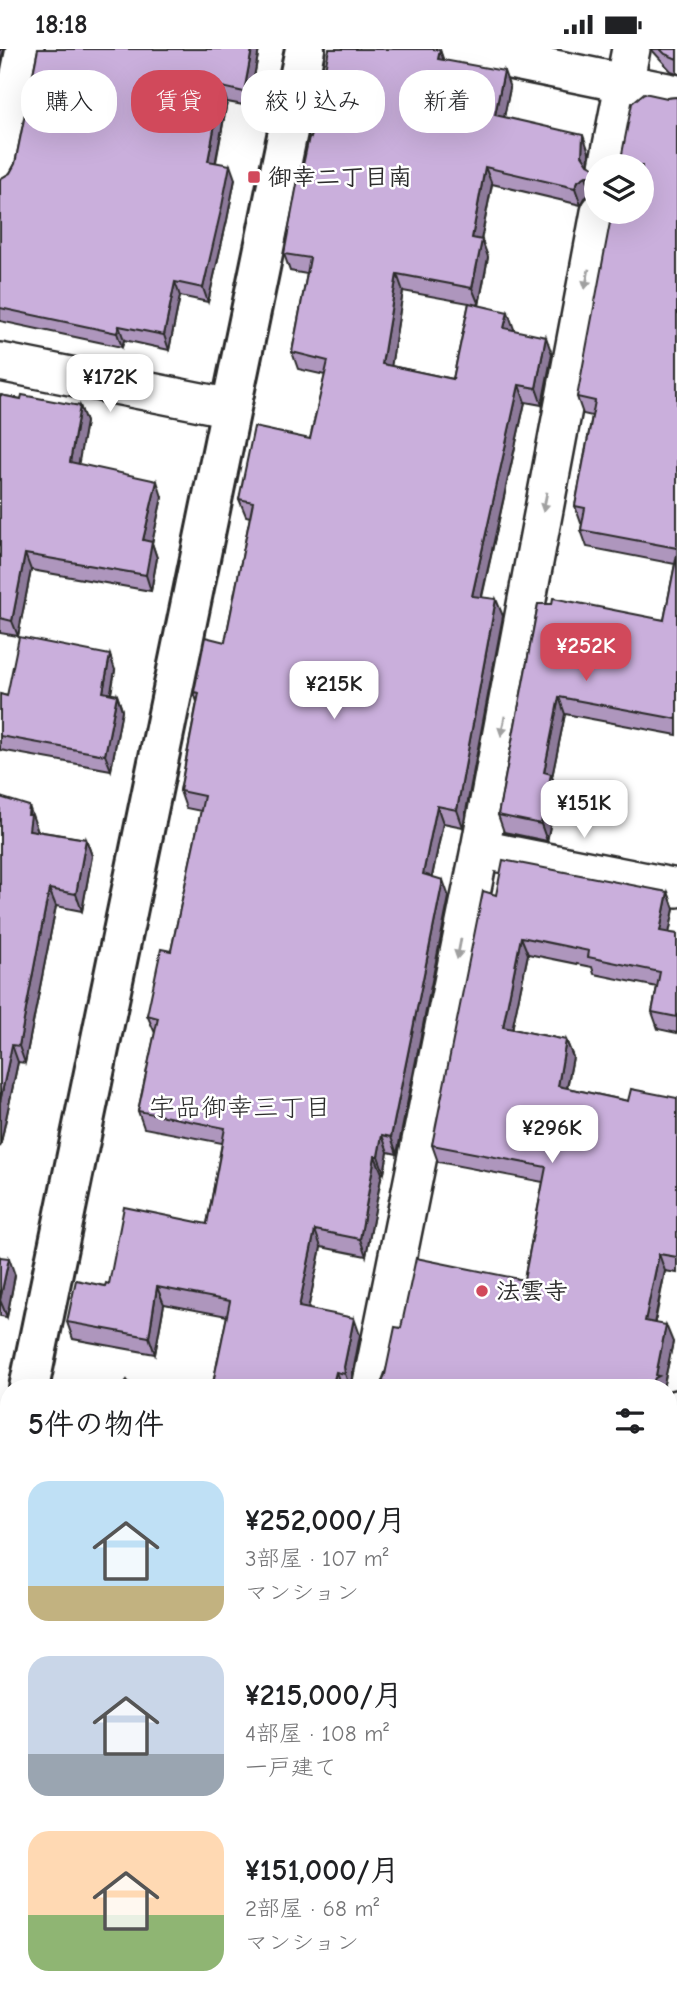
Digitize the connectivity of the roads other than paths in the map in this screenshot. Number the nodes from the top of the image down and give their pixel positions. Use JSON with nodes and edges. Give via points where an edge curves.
{"nodes":[{"id":1,"x":25,"y":49,"type":"edge"},
{"id":2,"x":305,"y":49,"type":"edge"},
{"id":3,"x":456,"y":49,"type":"edge"},
{"id":4,"x":627,"y":66,"type":"edge"},
{"id":5,"x":677,"y":94,"type":"edge"},
{"id":6,"x":610,"y":154,"type":"edge"},
{"id":7,"x":0,"y":173,"type":"edge"},
{"id":8,"x":598,"y":224,"type":"edge"},
{"id":9,"x":0,"y":362,"type":"edge"},
{"id":10,"x":231,"y":408,"type":"junction"},
{"id":11,"x":480,"y":849,"type":"junction"},
{"id":12,"x":677,"y":888,"type":"edge"},
{"id":13,"x":31,"y":1379,"type":"edge"},
{"id":14,"x":373,"y":1379,"type":"edge"}],
"edges":[{"from":1,"to":7,"type":"street"},
{"from":2,"to":10,"type":"street"},
{"from":3,"to":4,"type":"street"},
{"from":4,"to":5,"type":"street"},
{"from":4,"to":6,"type":"street"},
{"from":8,"to":11,"type":"street","one_way":true},
{"from":9,"to":10,"type":"street"},
{"from":10,"to":13,"type":"street"},
{"from":11,"to":12,"type":"street"},
{"from":11,"to":14,"type":"street","one_way":true}]}
